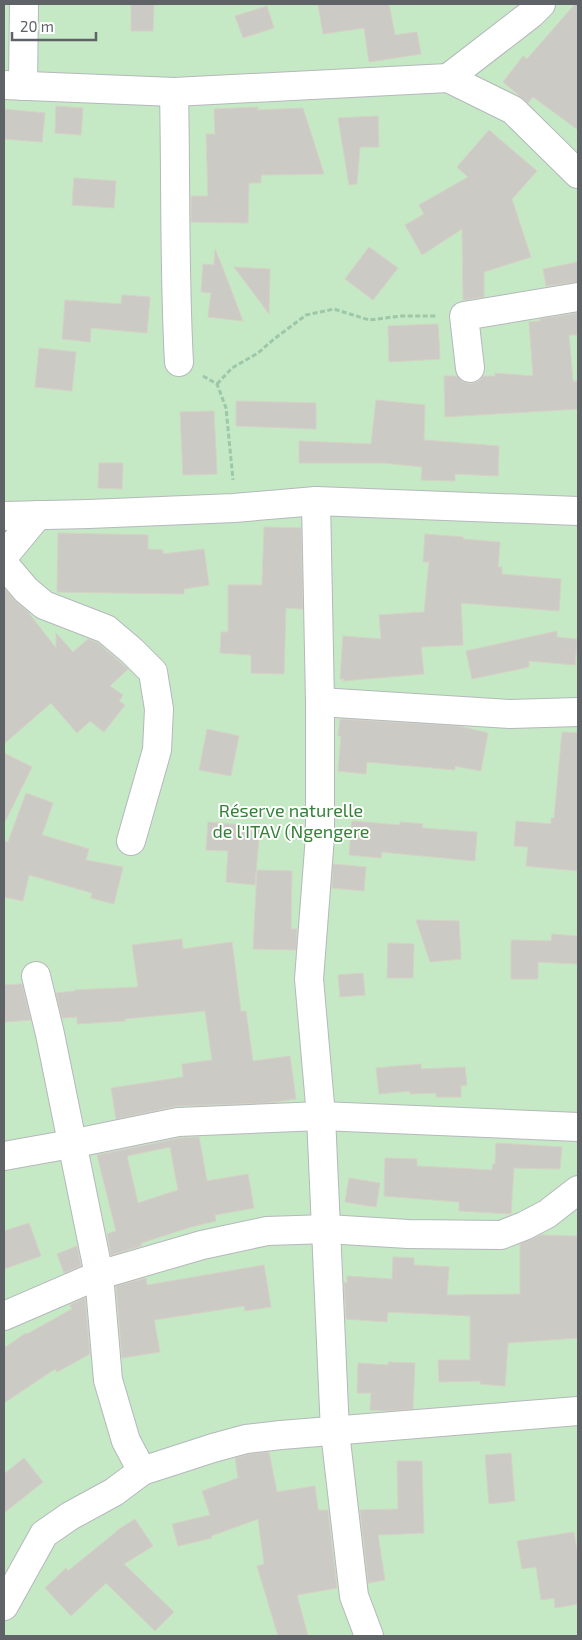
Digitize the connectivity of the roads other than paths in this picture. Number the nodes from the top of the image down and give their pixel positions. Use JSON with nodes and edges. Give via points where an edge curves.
{"nodes":[{"id":1,"x":24,"y":4,"type":"edge"},
{"id":2,"x":541,"y":4,"type":"edge"},
{"id":3,"x":448,"y":78,"type":"junction"},
{"id":4,"x":13,"y":86,"type":"edge"},
{"id":5,"x":174,"y":92,"type":"junction"},
{"id":6,"x":578,"y":174,"type":"edge"},
{"id":7,"x":578,"y":297,"type":"edge"},
{"id":8,"x":180,"y":362,"type":"road end"},
{"id":9,"x":470,"y":368,"type":"dead end"},
{"id":10,"x":316,"y":502,"type":"junction"},
{"id":11,"x":578,"y":511,"type":"edge"},
{"id":12,"x":38,"y":515,"type":"junction"},
{"id":13,"x":4,"y":516,"type":"edge"},
{"id":14,"x":4,"y":556,"type":"edge"},
{"id":15,"x":4,"y":564,"type":"edge"},
{"id":16,"x":320,"y":702,"type":"junction"},
{"id":17,"x":578,"y":712,"type":"edge"},
{"id":18,"x":131,"y":841,"type":"dead end"},
{"id":19,"x":36,"y":976,"type":"dead end"},
{"id":20,"x":321,"y":1116,"type":"junction"},
{"id":21,"x":578,"y":1127,"type":"edge"},
{"id":22,"x":71,"y":1144,"type":"junction"},
{"id":23,"x":4,"y":1156,"type":"edge"},
{"id":24,"x":578,"y":1190,"type":"edge"},
{"id":25,"x":327,"y":1229,"type":"junction"},
{"id":26,"x":99,"y":1275,"type":"junction"},
{"id":27,"x":4,"y":1316,"type":"edge"},
{"id":28,"x":578,"y":1411,"type":"edge"},
{"id":29,"x":335,"y":1432,"type":"junction"},
{"id":30,"x":142,"y":1472,"type":"junction"},
{"id":31,"x":4,"y":1606,"type":"edge"},
{"id":32,"x":368,"y":1636,"type":"edge"}],
"edges":[{"from":1,"to":4,"type":"street"},
{"from":2,"to":3,"type":"street"},
{"from":3,"to":5,"type":"street"},
{"from":3,"to":6,"type":"street","via":[[512,110]]},
{"from":4,"to":5,"type":"street"},
{"from":5,"to":8,"type":"street","via":[[176,302]]},
{"from":7,"to":9,"type":"street","via":[[464,316]]},
{"from":10,"to":11,"type":"street"},
{"from":10,"to":12,"type":"street"},
{"from":10,"to":16,"type":"street"},
{"from":12,"to":13,"type":"street"},
{"from":12,"to":14,"type":"street"},
{"from":15,"to":18,"type":"street","via":[[44,605],[106,629],[154,672],[159,709],[157,750]]},
{"from":16,"to":17,"type":"street","via":[[510,714]]},
{"from":16,"to":20,"type":"street","via":[[320,836],[309,980]]},
{"from":19,"to":22,"type":"street"},
{"from":20,"to":21,"type":"street"},
{"from":20,"to":22,"type":"street","via":[[178,1122]]},
{"from":20,"to":25,"type":"street"},
{"from":22,"to":23,"type":"street"},
{"from":22,"to":26,"type":"street"},
{"from":24,"to":25,"type":"street","via":[[547,1214],[501,1235]]},
{"from":25,"to":26,"type":"street","via":[[267,1231],[202,1244]]},
{"from":25,"to":29,"type":"street"},
{"from":26,"to":27,"type":"street"},
{"from":26,"to":30,"type":"street","via":[[108,1380],[126,1441]]},
{"from":28,"to":29,"type":"street"},
{"from":29,"to":30,"type":"street","via":[[246,1439]]},
{"from":29,"to":32,"type":"street","via":[[354,1596]]},
{"from":30,"to":31,"type":"street","via":[[44,1534]]}]}
